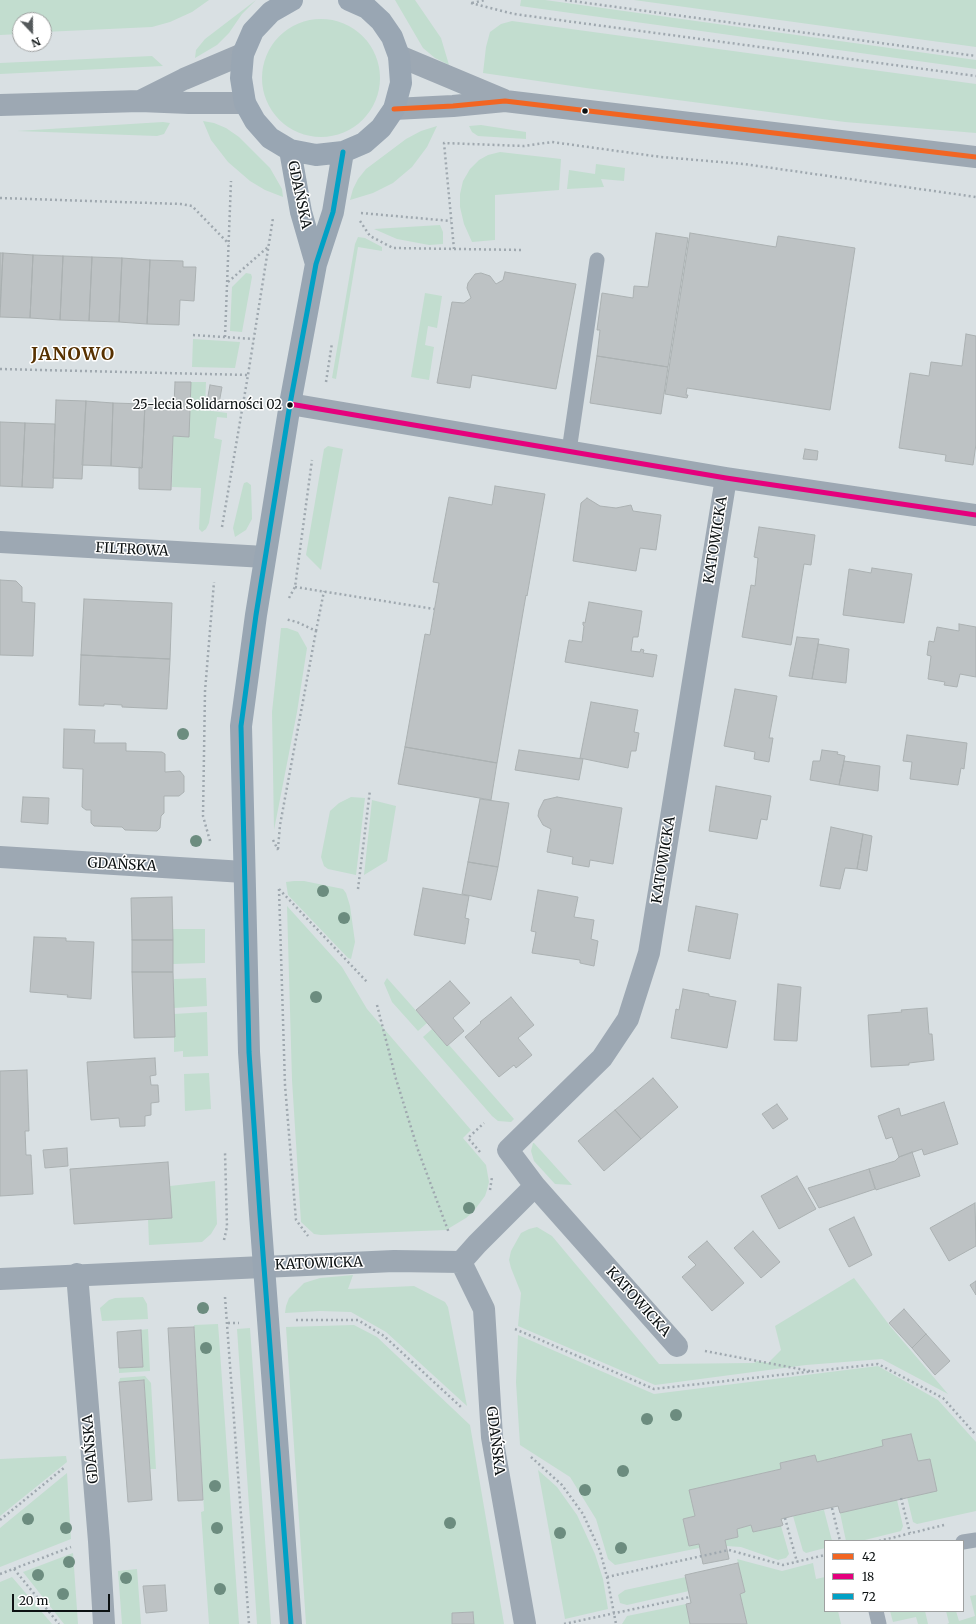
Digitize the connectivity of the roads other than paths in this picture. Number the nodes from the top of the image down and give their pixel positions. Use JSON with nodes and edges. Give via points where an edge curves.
{"nodes":[{"id":1,"x":292,"y":0,"type":"edge"},
{"id":2,"x":361,"y":3,"type":"edge"},
{"id":3,"x":243,"y":54,"type":"junction"},
{"id":4,"x":399,"y":56,"type":"junction"},
{"id":5,"x":140,"y":100,"type":"junction"},
{"id":6,"x":505,"y":101,"type":"junction"},
{"id":7,"x":245,"y":103,"type":"junction"},
{"id":8,"x":0,"y":105,"type":"edge"},
{"id":9,"x":394,"y":109,"type":"junction"},
{"id":10,"x":290,"y":150,"type":"junction"},
{"id":11,"x":343,"y":152,"type":"junction"},
{"id":12,"x":976,"y":157,"type":"edge"},
{"id":13,"x":597,"y":260,"type":"dead end"},
{"id":14,"x":316,"y":264,"type":"junction"},
{"id":15,"x":290,"y":404,"type":"junction"},
{"id":16,"x":569,"y":451,"type":"junction"},
{"id":17,"x":726,"y":478,"type":"junction"},
{"id":18,"x":976,"y":515,"type":"edge"},
{"id":19,"x":0,"y":542,"type":"edge"},
{"id":20,"x":265,"y":557,"type":"junction"},
{"id":21,"x":0,"y":857,"type":"edge"},
{"id":22,"x":244,"y":872,"type":"junction"},
{"id":23,"x":535,"y":1186,"type":"junction"},
{"id":24,"x":461,"y":1262,"type":"junction"},
{"id":25,"x":264,"y":1266,"type":"junction"},
{"id":26,"x":77,"y":1274,"type":"junction"},
{"id":27,"x":0,"y":1279,"type":"edge"},
{"id":28,"x":677,"y":1346,"type":"road end"},
{"id":29,"x":976,"y":1540,"type":"edge"},
{"id":30,"x":964,"y":1542,"type":"edge"},
{"id":31,"x":876,"y":1612,"type":"edge"},
{"id":32,"x":104,"y":1624,"type":"edge"},
{"id":33,"x":291,"y":1624,"type":"edge"},
{"id":34,"x":525,"y":1624,"type":"edge"},
{"id":35,"x":879,"y":1624,"type":"edge"}],
"edges":[{"from":1,"to":3,"type":"main road","via":[[270,12],[253,31]]},
{"from":2,"to":4,"type":"main road","via":[[381,21],[392,37]]},
{"from":3,"to":5,"type":"street"},
{"from":3,"to":7,"type":"main road","via":[[240,78]]},
{"from":4,"to":6,"type":"street"},
{"from":4,"to":9,"type":"main road","via":[[401,83]]},
{"from":5,"to":7,"type":"street"},
{"from":5,"to":8,"type":"street"},
{"from":6,"to":9,"type":"street"},
{"from":6,"to":12,"type":"street"},
{"from":7,"to":10,"type":"main road","via":[[255,121],[270,138]]},
{"from":9,"to":11,"type":"main road","via":[[381,128],[364,143]]},
{"from":10,"to":11,"type":"main road","via":[[316,155]]},
{"from":10,"to":14,"type":"main road","name":"GDAŃSKA","via":[[301,212]]},
{"from":11,"to":14,"type":"main road","name":"GDAŃSKA","via":[[333,212]]},
{"from":13,"to":16,"type":"lane"},
{"from":14,"to":15,"type":"main road","name":"GDAŃSKA"},
{"from":15,"to":16,"type":"street"},
{"from":15,"to":20,"type":"main road","name":"GDAŃSKA"},
{"from":16,"to":17,"type":"street"},
{"from":17,"to":18,"type":"street"},
{"from":17,"to":23,"type":"street","name":"KATOWICKA","via":[[649,953],[628,1019],[602,1058],[508,1150]]},
{"from":19,"to":20,"type":"street","name":"FILTROWA"},
{"from":20,"to":22,"type":"main road","name":"GDAŃSKA","via":[[241,726]]},
{"from":21,"to":22,"type":"street","name":"GDAŃSKA"},
{"from":22,"to":25,"type":"main road","name":"GDAŃSKA","via":[[249,1052]]},
{"from":23,"to":24,"type":"street"},
{"from":23,"to":28,"type":"street","name":"KATOWICKA"},
{"from":24,"to":25,"type":"street","name":"KATOWICKA","via":[[394,1261]]},
{"from":24,"to":34,"type":"street","name":"GDAŃSKA","via":[[484,1309],[492,1437]]},
{"from":25,"to":26,"type":"street","name":"KATOWICKA"},
{"from":25,"to":33,"type":"main road","name":"GDAŃSKA"},
{"from":26,"to":27,"type":"street","name":"KATOWICKA"},
{"from":26,"to":32,"type":"street","name":"GDAŃSKA"},
{"from":29,"to":30,"type":"lane"},
{"from":31,"to":35,"type":"lane"}]}
